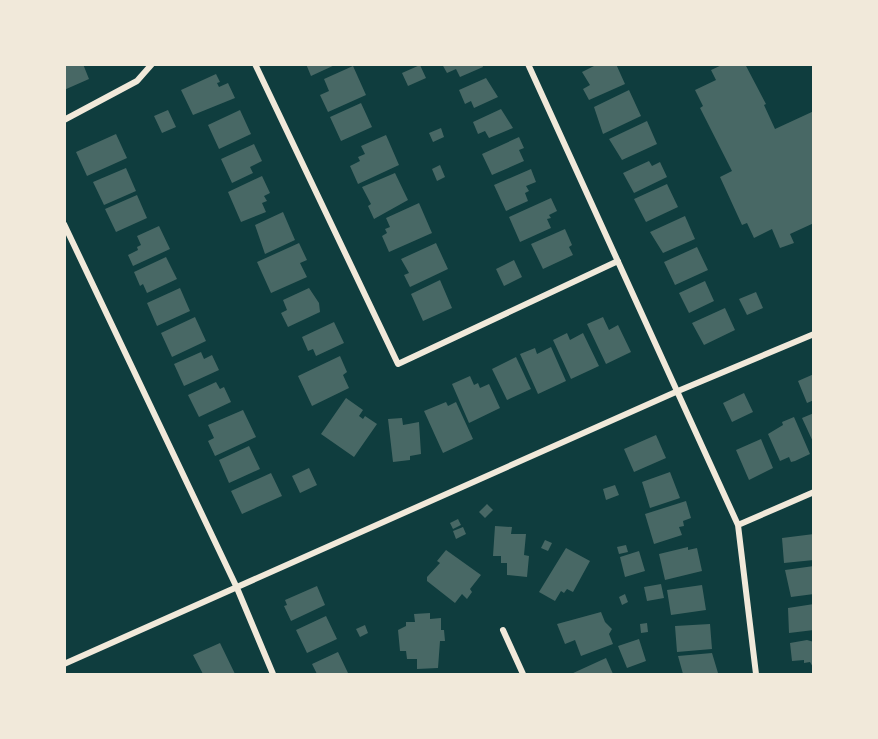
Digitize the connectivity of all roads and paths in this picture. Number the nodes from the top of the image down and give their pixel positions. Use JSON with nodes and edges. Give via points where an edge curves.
{"nodes":[{"id":1,"x":152,"y":64,"type":"edge"},
{"id":2,"x":255,"y":64,"type":"edge"},
{"id":3,"x":528,"y":64,"type":"edge"},
{"id":4,"x":64,"y":120,"type":"edge"},
{"id":5,"x":64,"y":224,"type":"edge"},
{"id":6,"x":618,"y":261,"type":"junction"},
{"id":7,"x":813,"y":334,"type":"edge"},
{"id":8,"x":678,"y":391,"type":"junction"},
{"id":9,"x":813,"y":492,"type":"edge"},
{"id":10,"x":738,"y":525,"type":"junction"},
{"id":11,"x":237,"y":588,"type":"junction"},
{"id":12,"x":503,"y":630,"type":"dead end"},
{"id":13,"x":64,"y":664,"type":"edge"},
{"id":14,"x":273,"y":675,"type":"edge"},
{"id":15,"x":523,"y":675,"type":"edge"},
{"id":16,"x":756,"y":675,"type":"edge"}],
"edges":[{"from":1,"to":4,"type":"street","via":[[137,81]]},
{"from":2,"to":6,"type":"street","via":[[398,364]]},
{"from":3,"to":6,"type":"street"},
{"from":5,"to":11,"type":"street"},
{"from":6,"to":8,"type":"street"},
{"from":7,"to":8,"type":"street"},
{"from":8,"to":10,"type":"street"},
{"from":8,"to":11,"type":"street"},
{"from":9,"to":10,"type":"street"},
{"from":10,"to":16,"type":"street"},
{"from":11,"to":13,"type":"street"},
{"from":11,"to":14,"type":"street"},
{"from":12,"to":15,"type":"street"}]}
